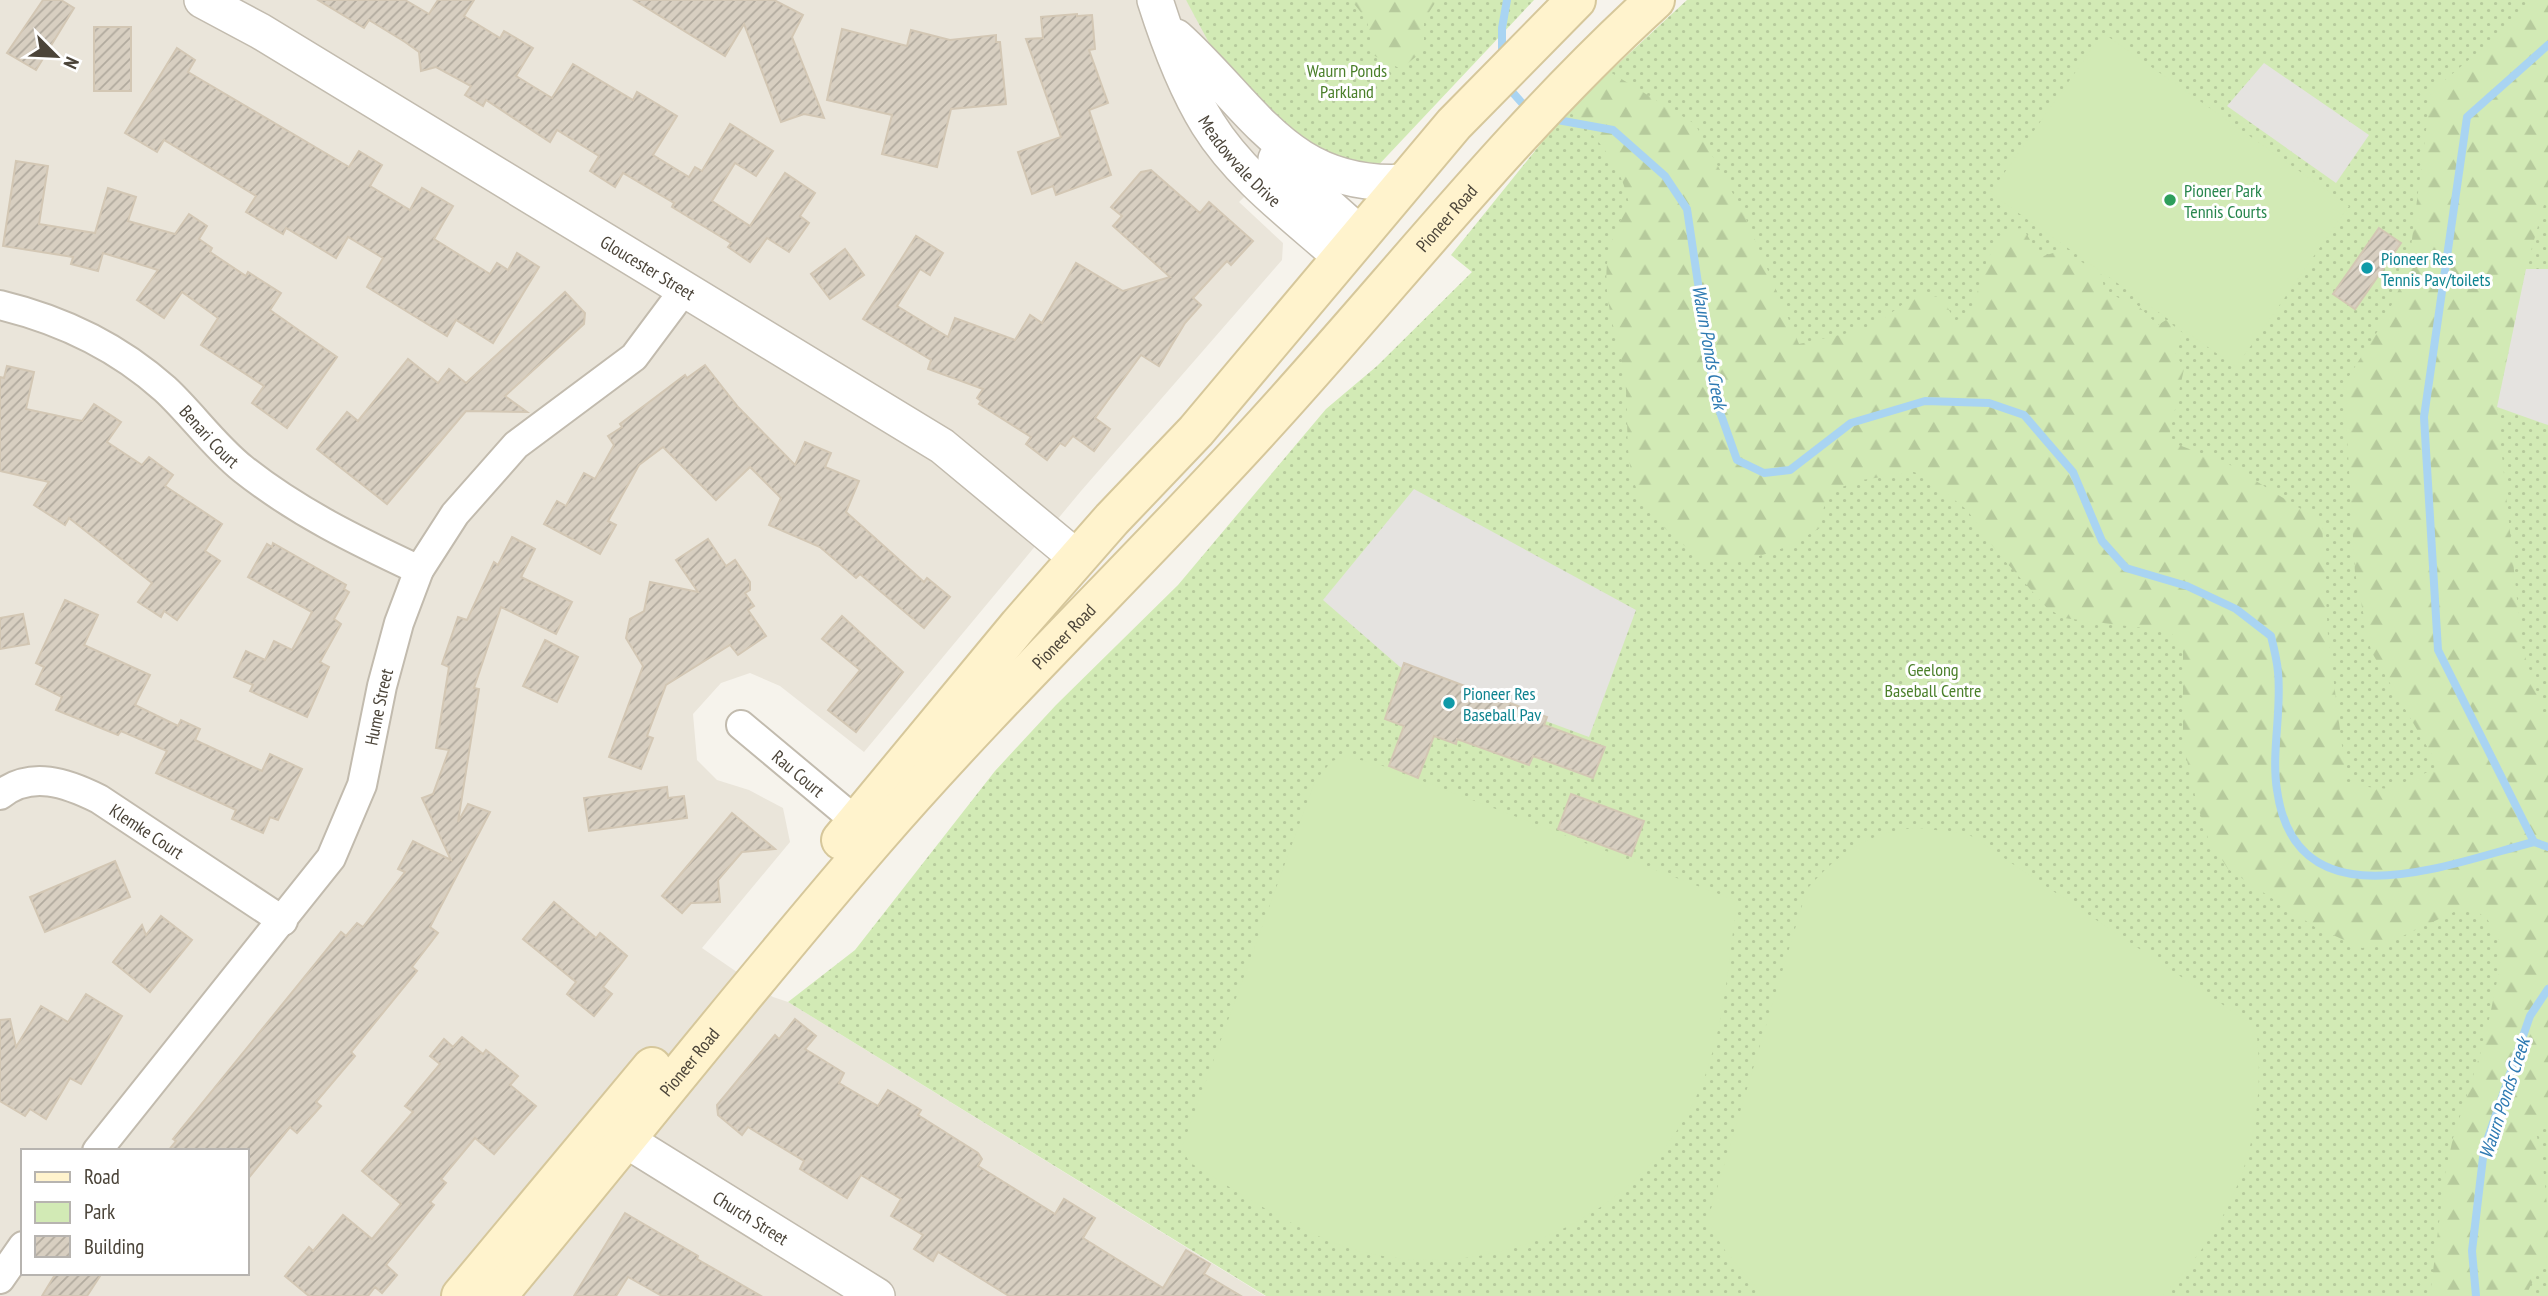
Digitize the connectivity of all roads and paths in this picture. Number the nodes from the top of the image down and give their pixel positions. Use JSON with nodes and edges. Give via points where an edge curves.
{"nodes":[{"id":1,"x":202,"y":0,"type":"edge"},
{"id":2,"x":1655,"y":0,"type":"edge"},
{"id":3,"x":1569,"y":6,"type":"edge"},
{"id":4,"x":1162,"y":21,"type":"edge"},
{"id":5,"x":1406,"y":182,"type":"junction"},
{"id":6,"x":1351,"y":247,"type":"junction"},
{"id":7,"x":1403,"y":266,"type":"junction"},
{"id":8,"x":684,"y":290,"type":"junction"},
{"id":9,"x":1378,"y":295,"type":"junction"},
{"id":10,"x":0,"y":305,"type":"edge"},
{"id":11,"x":1077,"y":558,"type":"junction"},
{"id":12,"x":419,"y":570,"type":"junction"},
{"id":13,"x":1110,"y":586,"type":"junction"},
{"id":14,"x":741,"y":725,"type":"dead end"},
{"id":15,"x":0,"y":795,"type":"edge"},
{"id":16,"x":866,"y":830,"type":"junction"},
{"id":17,"x":283,"y":921,"type":"junction"},
{"id":18,"x":614,"y":1132,"type":"junction"},
{"id":19,"x":99,"y":1149,"type":"edge"},
{"id":20,"x":21,"y":1249,"type":"edge"},
{"id":21,"x":0,"y":1279,"type":"edge"},
{"id":22,"x":461,"y":1296,"type":"edge"},
{"id":23,"x":497,"y":1296,"type":"edge"},
{"id":24,"x":877,"y":1296,"type":"edge"}],
"edges":[{"from":1,"to":8,"type":"street","name":"Gloucester Street"},
{"from":2,"to":7,"type":"main road","name":"Pioneer Road","via":[[1497,157]]},
{"from":3,"to":5,"type":"main road","name":"Pioneer Road","via":[[1454,124]]},
{"from":4,"to":5,"type":"street","via":[[1288,149],[1321,169],[1354,181]]},
{"from":4,"to":6,"type":"street","name":"Meadowvale Drive","via":[[1208,124],[1243,169]]},
{"from":5,"to":6,"type":"main road","name":"Pioneer Road"},
{"from":6,"to":7,"type":"main road"},
{"from":6,"to":9,"type":"main road"},
{"from":6,"to":11,"type":"main road","name":"Pioneer Road","via":[[1196,431]]},
{"from":7,"to":9,"type":"main road","name":"Pioneer Road"},
{"from":8,"to":11,"type":"street","name":"Gloucester Street","via":[[942,446]]},
{"from":8,"to":12,"type":"street","name":"Hume Street","via":[[634,357],[552,415],[490,472]]},
{"from":9,"to":13,"type":"main road","name":"Pioneer Road","via":[[1265,425]]},
{"from":10,"to":12,"type":"street","name":"Benari Court","via":[[81,332],[127,360],[164,389],[242,468],[329,528]]},
{"from":11,"to":13,"type":"main road"},
{"from":11,"to":16,"type":"main road","name":"Pioneer Road"},
{"from":12,"to":17,"type":"street","name":"Hume Street","via":[[399,623],[351,818],[331,858]]},
{"from":13,"to":16,"type":"main road","name":"Pioneer Road"},
{"from":14,"to":16,"type":"street","name":"Rau Court"},
{"from":15,"to":17,"type":"street","name":"Klemke Court","via":[[40,780],[69,783]]},
{"from":16,"to":18,"type":"main road","name":"Pioneer Road"},
{"from":17,"to":19,"type":"street","name":"Hume Street"},
{"from":18,"to":22,"type":"main road","name":"Pioneer Road"},
{"from":18,"to":23,"type":"main road","name":"Pioneer Road"},
{"from":18,"to":24,"type":"street","name":"Church Street"},
{"from":20,"to":21,"type":"street"}]}
